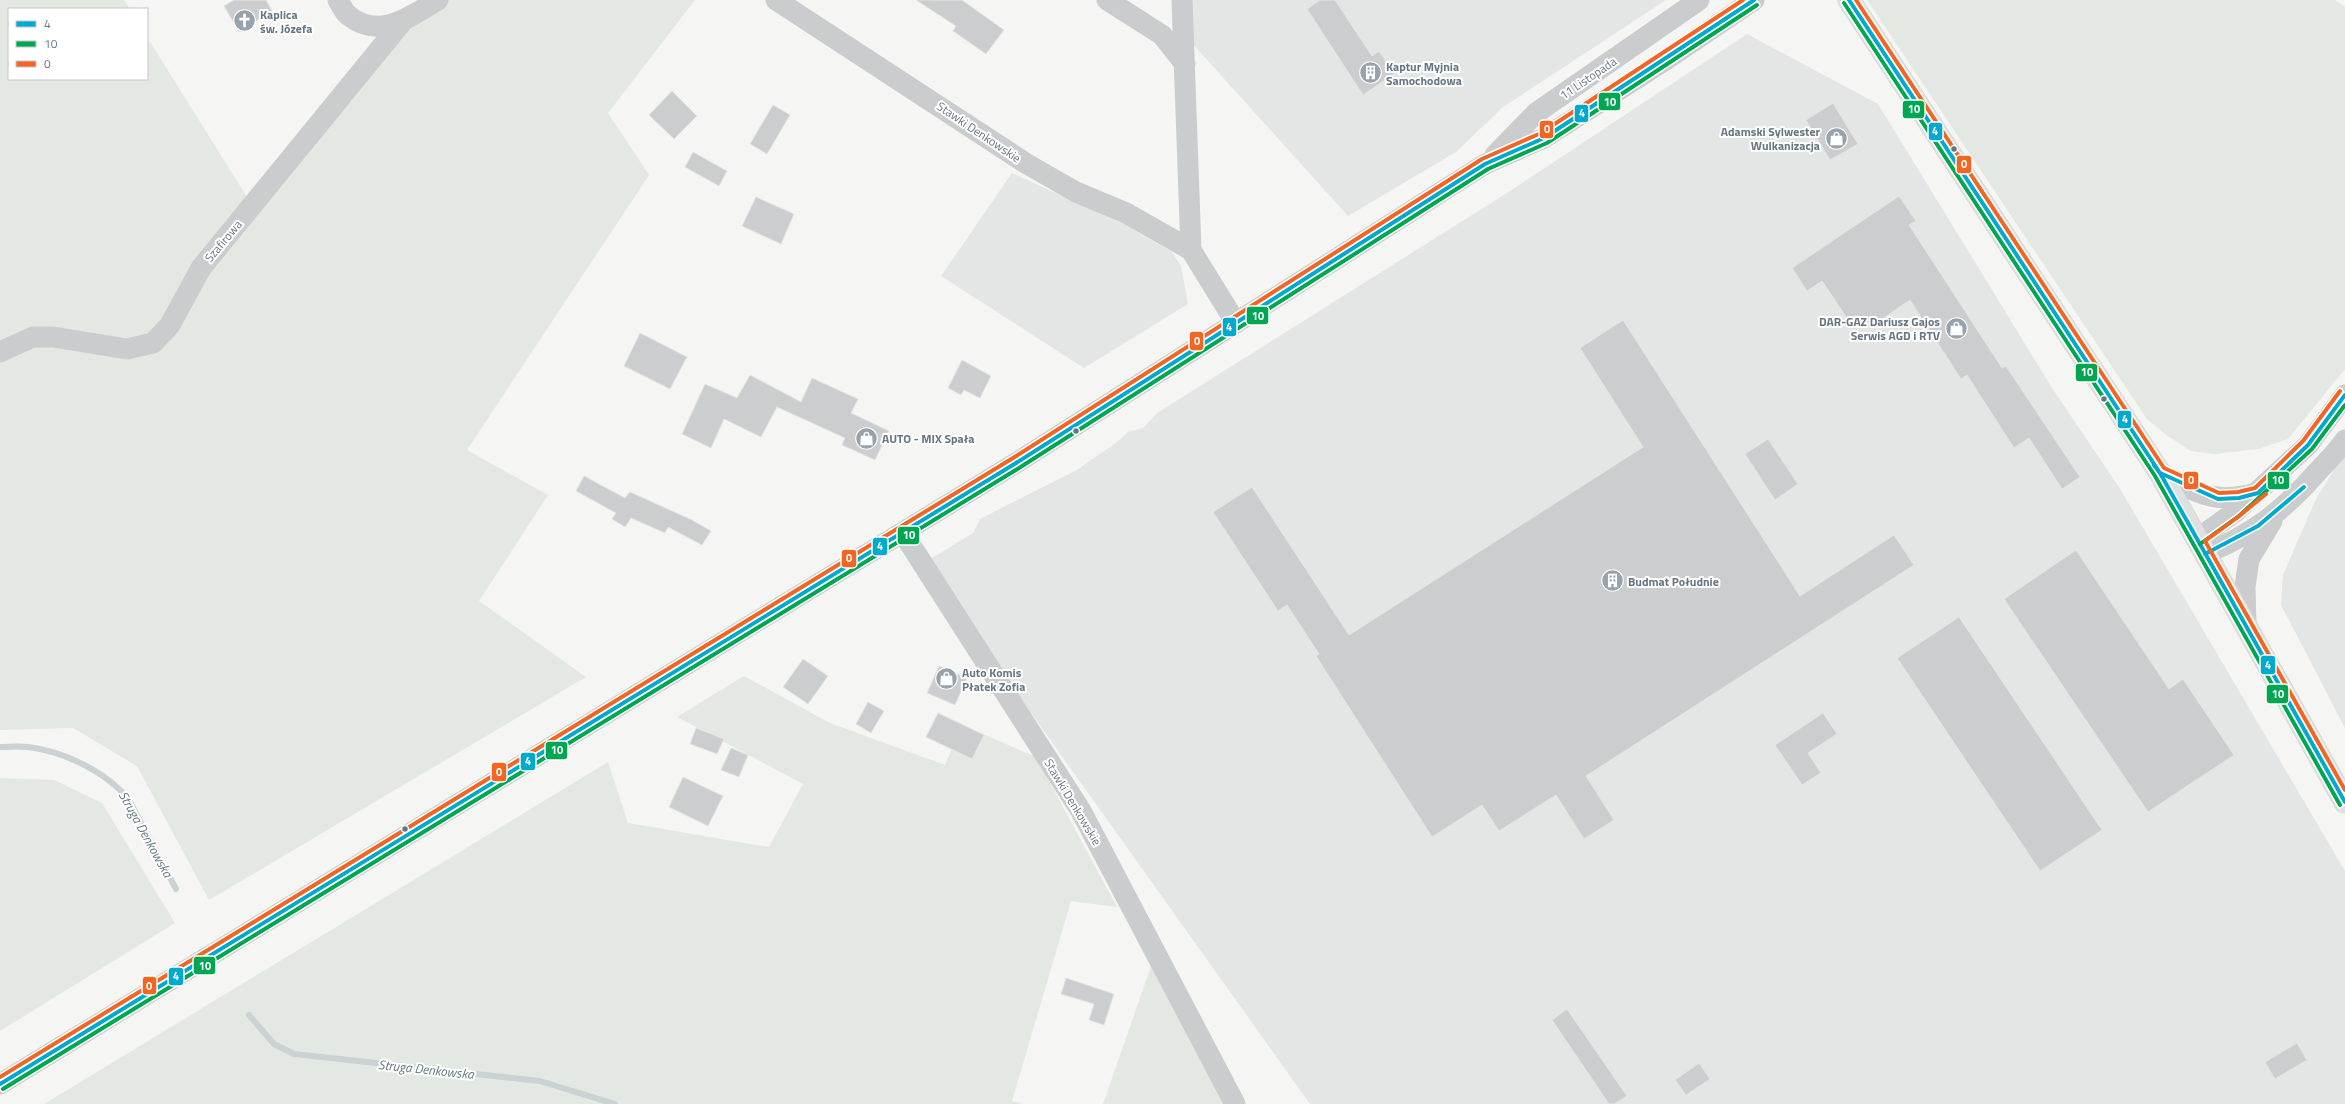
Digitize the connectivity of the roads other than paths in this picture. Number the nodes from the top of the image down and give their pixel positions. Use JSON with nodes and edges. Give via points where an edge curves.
{"nodes":[{"id":1,"x":338,"y":0,"type":"edge"},
{"id":2,"x":438,"y":0,"type":"edge"},
{"id":3,"x":776,"y":0,"type":"edge"},
{"id":4,"x":1106,"y":0,"type":"edge"},
{"id":5,"x":1182,"y":0,"type":"edge"},
{"id":6,"x":1699,"y":0,"type":"edge"},
{"id":7,"x":1754,"y":0,"type":"edge"},
{"id":8,"x":1849,"y":0,"type":"edge"},
{"id":9,"x":402,"y":22,"type":"junction"},
{"id":10,"x":1185,"y":64,"type":"junction"},
{"id":11,"x":1485,"y":164,"type":"junction"},
{"id":12,"x":1191,"y":250,"type":"junction"},
{"id":13,"x":1236,"y":324,"type":"junction"},
{"id":14,"x":0,"y":352,"type":"edge"},
{"id":15,"x":2345,"y":395,"type":"edge"},
{"id":16,"x":2345,"y":440,"type":"edge"},
{"id":17,"x":2160,"y":473,"type":"junction"},
{"id":18,"x":2258,"y":493,"type":"junction"},
{"id":19,"x":2276,"y":515,"type":"junction"},
{"id":20,"x":903,"y":533,"type":"junction"},
{"id":21,"x":2201,"y":546,"type":"junction"},
{"id":22,"x":2246,"y":626,"type":"junction"},
{"id":23,"x":2345,"y":802,"type":"edge"},
{"id":24,"x":0,"y":1084,"type":"edge"},
{"id":25,"x":1234,"y":1104,"type":"edge"}],
"edges":[{"from":1,"to":9,"type":"street","via":[[348,15],[367,25],[382,27]]},
{"from":2,"to":9,"type":"street"},
{"from":3,"to":12,"type":"street","name":"Stawki Denkowskie","via":[[1027,164],[1076,192],[1126,213]]},
{"from":4,"to":10,"type":"street","via":[[1162,35]]},
{"from":5,"to":10,"type":"street","name":"Stawki Denkowskie"},
{"from":6,"to":11,"type":"street","name":"11 Listopada","via":[[1536,113]]},
{"from":7,"to":11,"type":"street","name":"11 Listopada","via":[[1544,138]]},
{"from":8,"to":17,"type":"main road"},
{"from":9,"to":14,"type":"street","name":"Szafirowa","via":[[201,268],[170,325],[153,343],[127,349],[53,337],[33,337]]},
{"from":10,"to":12,"type":"street","name":"Stawki Denkowskie"},
{"from":11,"to":13,"type":"street","name":"11 Listopada"},
{"from":12,"to":13,"type":"street","name":"Stawki Denkowskie"},
{"from":13,"to":20,"type":"street","name":"11 Listopada"},
{"from":15,"to":18,"type":"street","via":[[2308,446]]},
{"from":16,"to":19,"type":"street"},
{"from":17,"to":18,"type":"street","via":[[2218,499],[2239,498]]},
{"from":17,"to":21,"type":"main road"},
{"from":18,"to":21,"type":"street"},
{"from":19,"to":21,"type":"street","via":[[2236,541]]},
{"from":19,"to":22,"type":"street","via":[[2249,559],[2245,587]]},
{"from":20,"to":24,"type":"street","name":"11 Listopada"},
{"from":20,"to":25,"type":"street","name":"Stawki Denkowskie","via":[[1081,811]]},
{"from":21,"to":22,"type":"main road"},
{"from":22,"to":23,"type":"main road"}]}
